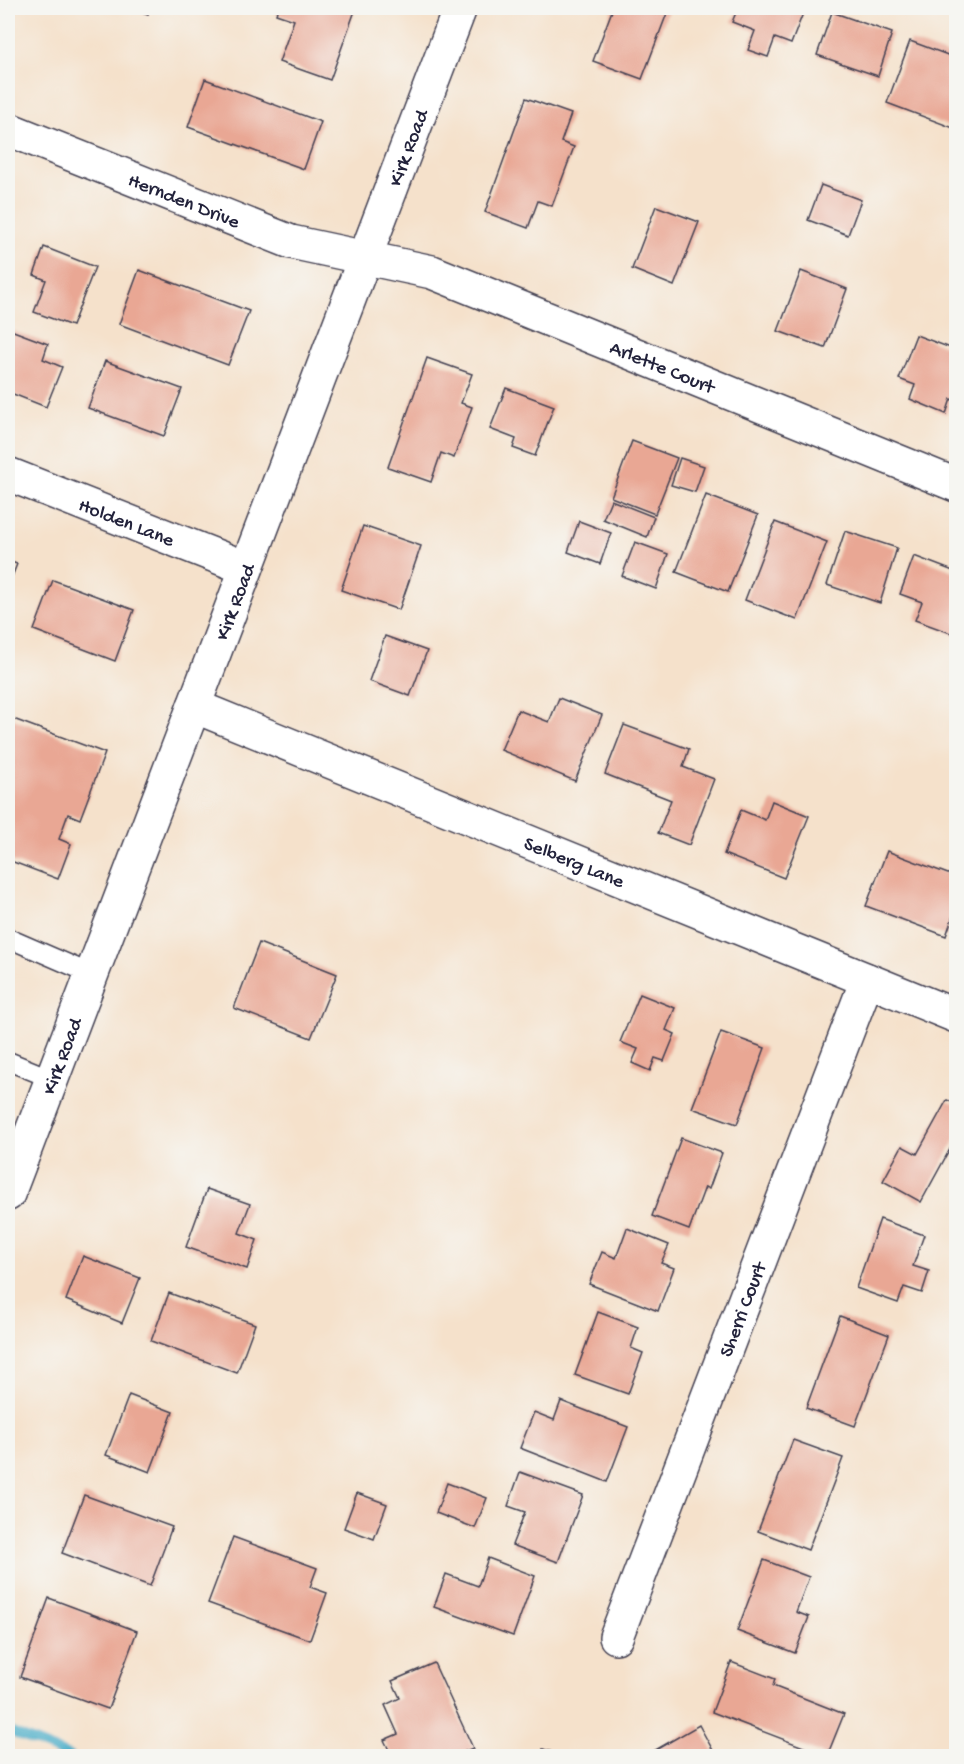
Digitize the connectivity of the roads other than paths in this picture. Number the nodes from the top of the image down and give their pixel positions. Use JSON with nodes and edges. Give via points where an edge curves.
{"nodes":[{"id":1,"x":460,"y":8,"type":"edge"},
{"id":2,"x":8,"y":129,"type":"edge"},
{"id":3,"x":365,"y":259,"type":"junction"},
{"id":4,"x":8,"y":474,"type":"edge"},
{"id":5,"x":957,"y":485,"type":"edge"},
{"id":6,"x":246,"y":568,"type":"junction"},
{"id":7,"x":194,"y":706,"type":"junction"},
{"id":8,"x":8,"y":938,"type":"edge"},
{"id":9,"x":92,"y":974,"type":"junction"},
{"id":10,"x":867,"y":980,"type":"junction"},
{"id":11,"x":957,"y":1016,"type":"edge"},
{"id":12,"x":8,"y":1061,"type":"edge"},
{"id":13,"x":52,"y":1079,"type":"junction"},
{"id":14,"x":10,"y":1183,"type":"edge"},
{"id":15,"x":616,"y":1638,"type":"dead end"}],
"edges":[{"from":1,"to":3,"type":"street","name":"Kirk Road"},
{"from":2,"to":3,"type":"street","name":"Hernden Drive","via":[[291,242]]},
{"from":3,"to":5,"type":"street","name":"Arlette Court","via":[[432,272]]},
{"from":3,"to":6,"type":"street","name":"Kirk Road"},
{"from":4,"to":6,"type":"street","name":"Holden Lane"},
{"from":6,"to":7,"type":"street","name":"Kirk Road"},
{"from":7,"to":9,"type":"street","name":"Kirk Road"},
{"from":7,"to":10,"type":"street","name":"Selberg Lane"},
{"from":8,"to":9,"type":"lane"},
{"from":9,"to":13,"type":"street","name":"Kirk Road"},
{"from":10,"to":11,"type":"street","name":"Selberg Lane"},
{"from":10,"to":15,"type":"street","name":"Sherri Court"},
{"from":12,"to":13,"type":"lane"},
{"from":13,"to":14,"type":"street","name":"Kirk Road"}]}
